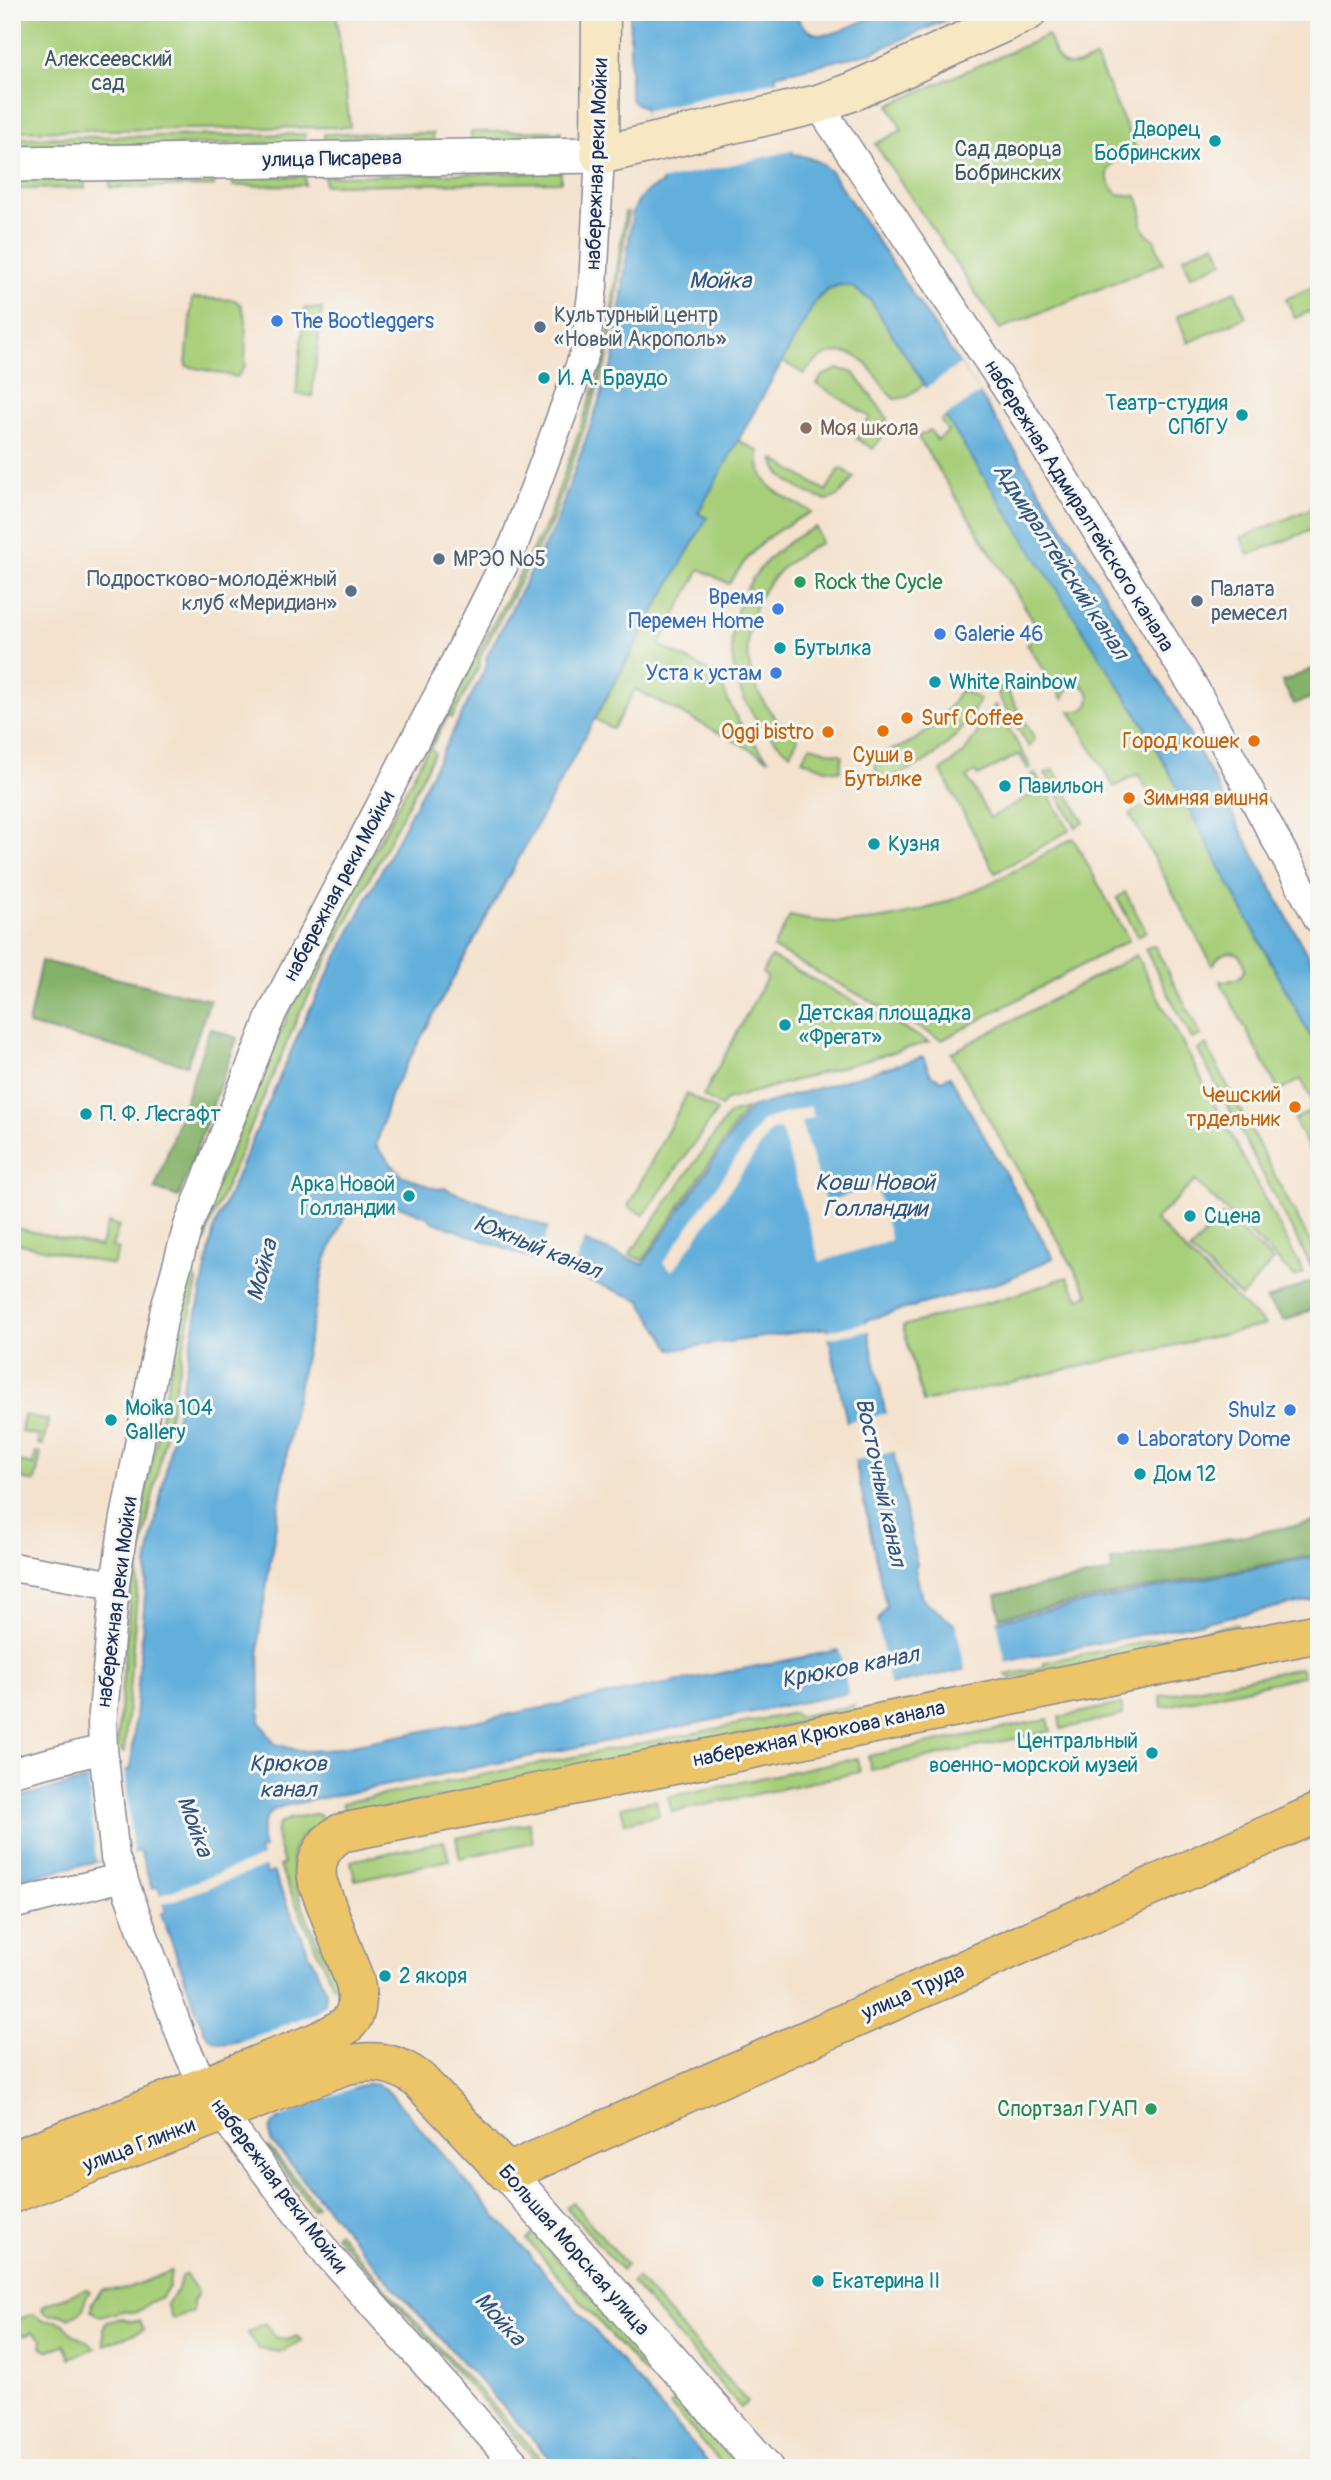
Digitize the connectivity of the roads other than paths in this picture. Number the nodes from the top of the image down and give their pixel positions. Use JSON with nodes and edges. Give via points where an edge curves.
{"nodes":[{"id":1,"x":601,"y":12,"type":"edge"},
{"id":2,"x":1027,"y":12,"type":"edge"},
{"id":3,"x":802,"y":109,"type":"junction"},
{"id":4,"x":600,"y":155,"type":"junction"},
{"id":5,"x":12,"y":164,"type":"edge"},
{"id":6,"x":1319,"y":920,"type":"edge"},
{"id":7,"x":12,"y":1567,"type":"edge"},
{"id":8,"x":115,"y":1585,"type":"junction"},
{"id":9,"x":1319,"y":1633,"type":"edge"},
{"id":10,"x":104,"y":1761,"type":"junction"},
{"id":11,"x":12,"y":1772,"type":"edge"},
{"id":12,"x":1319,"y":1812,"type":"edge"},
{"id":13,"x":119,"y":1867,"type":"junction"},
{"id":14,"x":12,"y":1905,"type":"edge"},
{"id":15,"x":344,"y":2055,"type":"junction"},
{"id":16,"x":212,"y":2100,"type":"junction"},
{"id":17,"x":12,"y":2160,"type":"edge"},
{"id":18,"x":507,"y":2173,"type":"junction"},
{"id":19,"x":12,"y":2194,"type":"edge"},
{"id":20,"x":519,"y":2468,"type":"edge"},
{"id":21,"x":765,"y":2468,"type":"edge"}],
"edges":[{"from":1,"to":4,"type":"main road","name":"набережная реки Мойки"},
{"from":2,"to":3,"type":"main road","name":"улица Писарева","via":[[854,91]]},
{"from":3,"to":4,"type":"main road","name":"улица Писарева"},
{"from":3,"to":6,"type":"street","name":"набережная Адмиралтейского канала","via":[[991,365],[1196,691]]},
{"from":4,"to":5,"type":"street","name":"улица Писарева"},
{"from":4,"to":8,"type":"street","name":"набережная реки Мойки","via":[[586,352],[514,544],[272,1013],[188,1226],[165,1309]]},
{"from":7,"to":8,"type":"street"},
{"from":8,"to":10,"type":"street","name":"набережная реки Мойки","via":[[102,1724]]},
{"from":9,"to":15,"type":"main road","name":"набережная Крюкова канала","via":[[341,1833],[324,1846],[316,1877],[358,1999],[347,2025]]},
{"from":10,"to":11,"type":"street"},
{"from":10,"to":13,"type":"street","name":"набережная реки Мойки"},
{"from":12,"to":18,"type":"main road","name":"улица Труда"},
{"from":13,"to":14,"type":"street"},
{"from":13,"to":16,"type":"street","name":"набережная реки Мойки","via":[[184,2044]]},
{"from":15,"to":16,"type":"main road","name":"улица Глинки"},
{"from":15,"to":18,"type":"main road","name":"Большая Морская улица","via":[[394,2065],[419,2080]]},
{"from":16,"to":17,"type":"main road","name":"улица Глинки"},
{"from":16,"to":19,"type":"main road","name":"улица Глинки"},
{"from":16,"to":20,"type":"street","name":"набережная реки Мойки","via":[[329,2256]]},
{"from":18,"to":21,"type":"street","name":"Большая Морская улица"}]}
